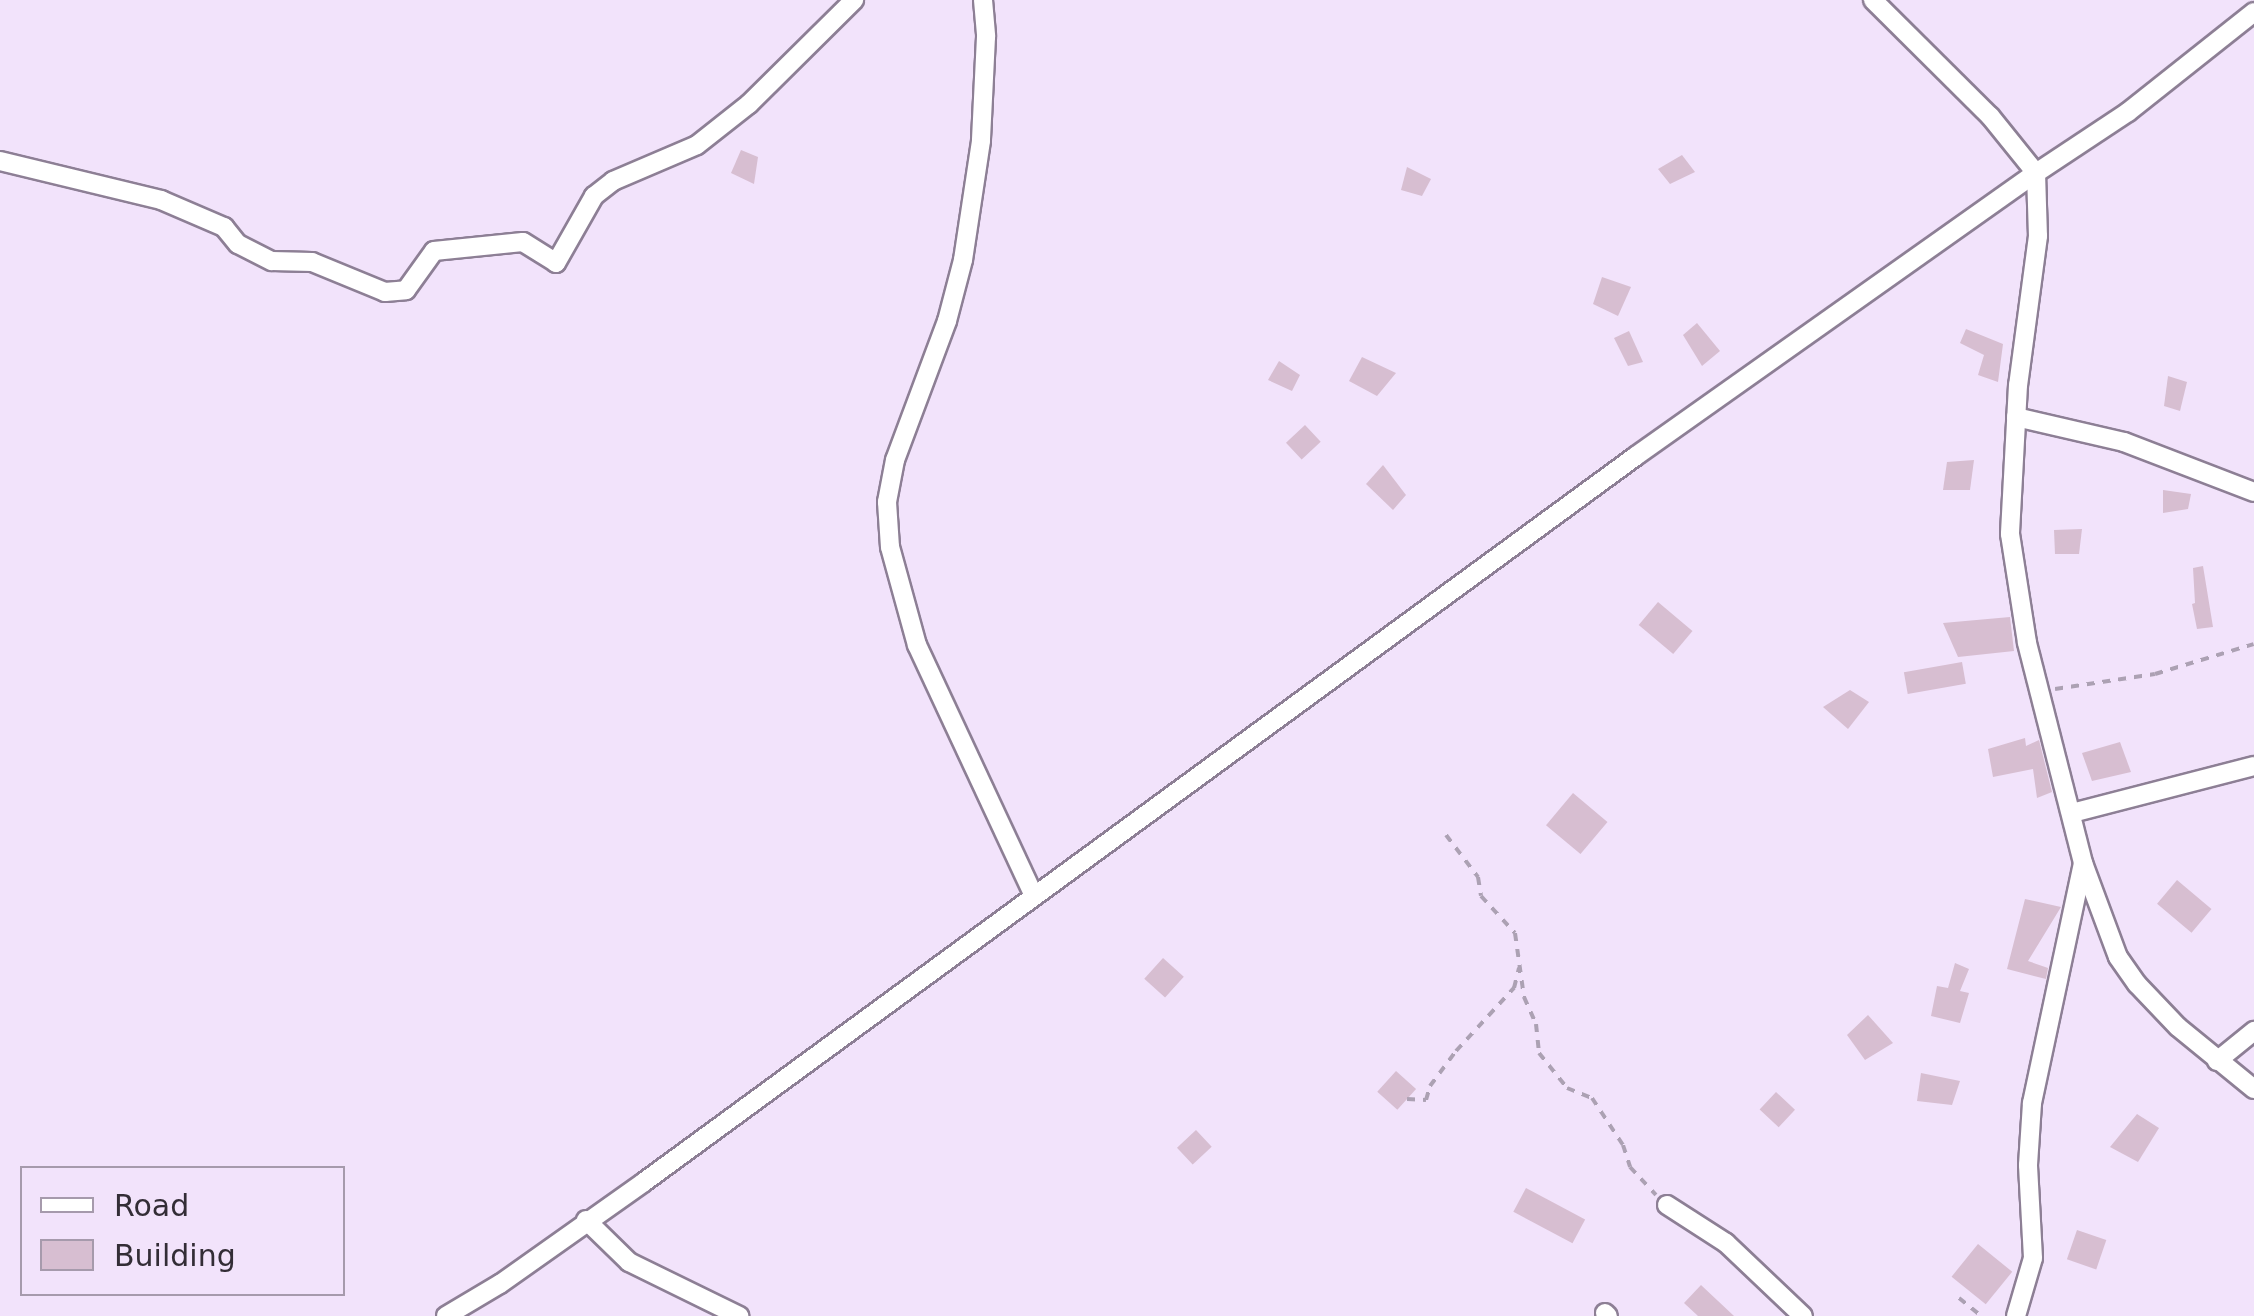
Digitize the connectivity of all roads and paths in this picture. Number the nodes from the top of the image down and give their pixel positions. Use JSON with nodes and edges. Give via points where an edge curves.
{"nodes":[{"id":1,"x":854,"y":0,"type":"edge"},
{"id":2,"x":983,"y":0,"type":"edge"},
{"id":3,"x":1872,"y":0,"type":"edge"},
{"id":4,"x":2254,"y":12,"type":"edge"},
{"id":5,"x":0,"y":160,"type":"edge"},
{"id":6,"x":2036,"y":172,"type":"junction"},
{"id":7,"x":2016,"y":417,"type":"junction"},
{"id":8,"x":2254,"y":492,"type":"edge"},
{"id":9,"x":2254,"y":644,"type":"edge"},
{"id":10,"x":2040,"y":689,"type":"junction"},
{"id":11,"x":2254,"y":766,"type":"edge"},
{"id":12,"x":2072,"y":813,"type":"junction"},
{"id":13,"x":1446,"y":834,"type":"dead end"},
{"id":14,"x":2083,"y":863,"type":"junction"},
{"id":15,"x":1034,"y":896,"type":"junction"},
{"id":16,"x":1520,"y":963,"type":"junction"},
{"id":17,"x":2254,"y":1030,"type":"edge"},
{"id":18,"x":2217,"y":1061,"type":"junction"},
{"id":19,"x":2254,"y":1090,"type":"edge"},
{"id":20,"x":1407,"y":1099,"type":"dead end"},
{"id":21,"x":1667,"y":1205,"type":"joint"},
{"id":22,"x":586,"y":1220,"type":"junction"},
{"id":23,"x":1959,"y":1298,"type":"dead end"},
{"id":24,"x":446,"y":1316,"type":"edge"},
{"id":25,"x":738,"y":1316,"type":"edge"},
{"id":26,"x":1804,"y":1316,"type":"edge"},
{"id":27,"x":1981,"y":1316,"type":"edge"},
{"id":28,"x":2016,"y":1316,"type":"edge"}],
"edges":[{"from":1,"to":5,"type":"street","via":[[697,145],[594,196],[556,262],[523,242],[434,251],[406,290],[385,292],[312,262],[272,261],[238,244],[224,226],[162,200]]},
{"from":2,"to":15,"type":"street","via":[[980,142],[964,260],[896,460],[888,516],[916,645]]},
{"from":3,"to":6,"type":"street","via":[[1990,116]]},
{"from":4,"to":6,"type":"street","via":[[2128,112]]},
{"from":6,"to":7,"type":"street","via":[[2038,236]]},
{"from":6,"to":15,"type":"street"},
{"from":7,"to":8,"type":"street","via":[[2124,442]]},
{"from":7,"to":10,"type":"street","via":[[2010,534],[2015,588]]},
{"from":9,"to":10,"type":"path","via":[[2154,674]]},
{"from":10,"to":12,"type":"street"},
{"from":11,"to":12,"type":"street"},
{"from":12,"to":14,"type":"street"},
{"from":13,"to":16,"type":"path","via":[[1478,877],[1482,896],[1514,933]]},
{"from":14,"to":18,"type":"street","via":[[2128,970]]},
{"from":14,"to":28,"type":"street","via":[[2032,1103],[2033,1258]]},
{"from":15,"to":22,"type":"street"},
{"from":16,"to":20,"type":"path","via":[[1514,988],[1456,1050],[1426,1100]]},
{"from":16,"to":21,"type":"path","via":[[1539,1053],[1566,1088],[1592,1098],[1630,1167]]},
{"from":17,"to":18,"type":"street"},
{"from":18,"to":19,"type":"street"},
{"from":21,"to":26,"type":"street","via":[[1726,1243]]},
{"from":22,"to":24,"type":"street"},
{"from":22,"to":25,"type":"street","via":[[629,1262]]},
{"from":23,"to":27,"type":"path"}]}
